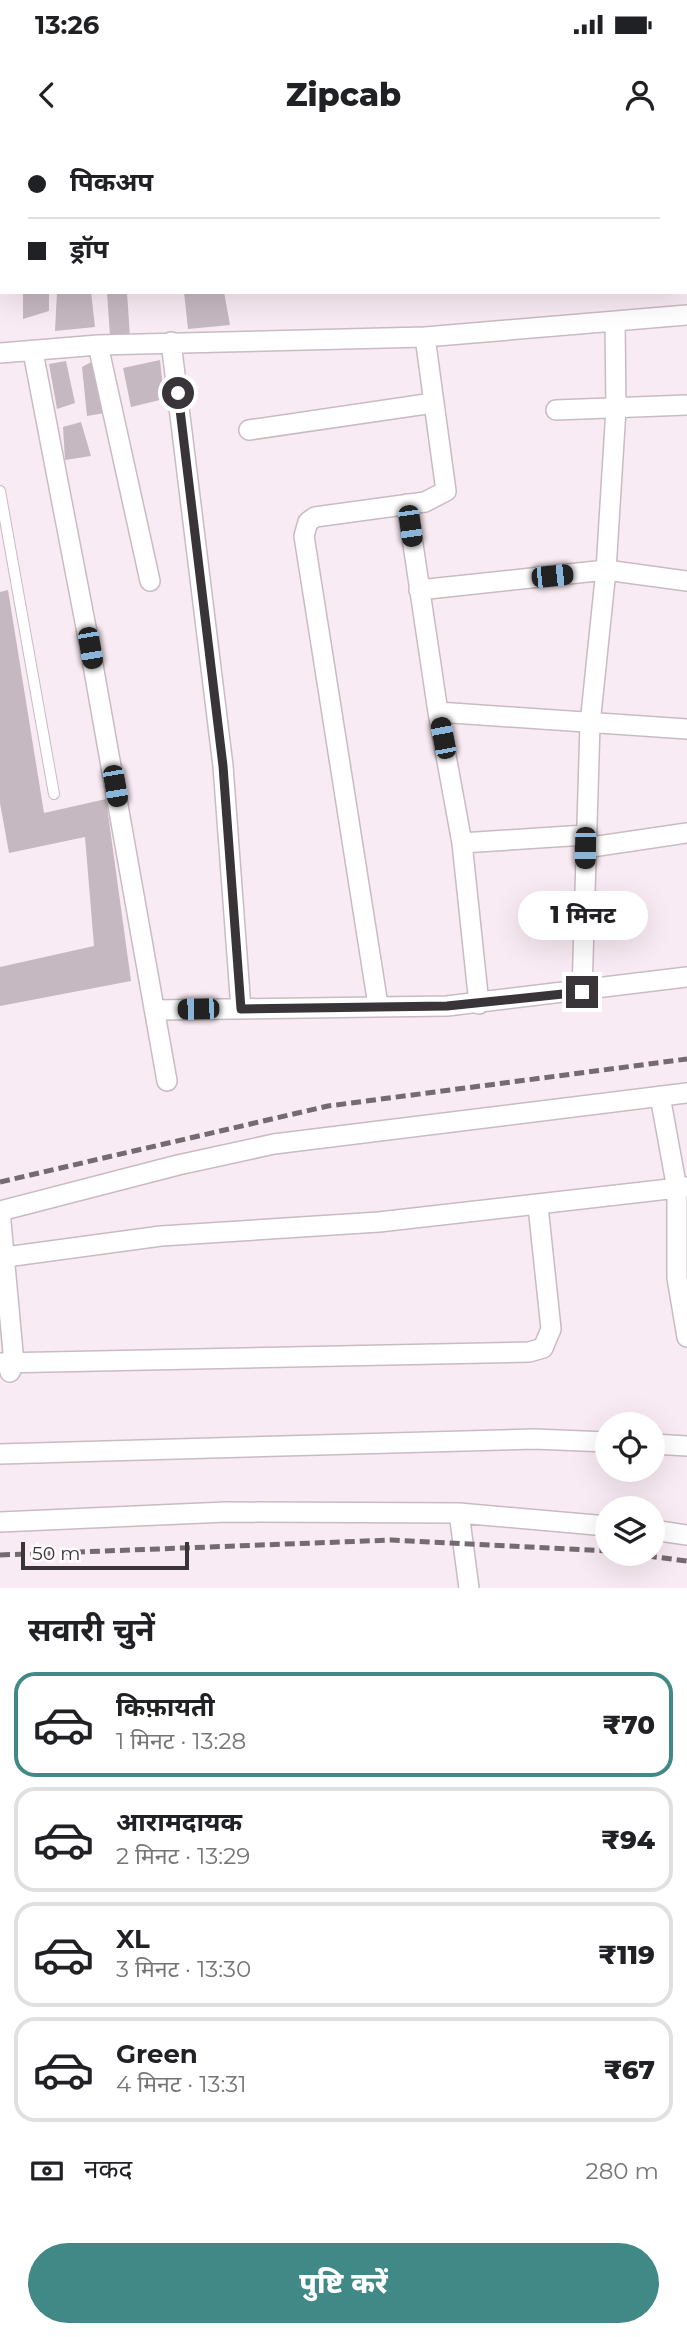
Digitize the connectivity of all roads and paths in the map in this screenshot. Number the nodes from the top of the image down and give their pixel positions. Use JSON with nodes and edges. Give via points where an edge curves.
{"nodes":[{"id":1,"x":687,"y":315,"type":"edge"},
{"id":2,"x":615,"y":321,"type":"junction"},
{"id":3,"x":425,"y":337,"type":"junction"},
{"id":4,"x":172,"y":342,"type":"junction"},
{"id":5,"x":98,"y":345,"type":"junction"},
{"id":6,"x":33,"y":352,"type":"junction"},
{"id":7,"x":0,"y":353,"type":"edge"},
{"id":8,"x":433,"y":403,"type":"junction"},
{"id":9,"x":687,"y":405,"type":"edge"},
{"id":10,"x":616,"y":409,"type":"junction"},
{"id":11,"x":556,"y":410,"type":"dead end"},
{"id":12,"x":249,"y":430,"type":"dead end"},
{"id":13,"x":0,"y":491,"type":"edge"},
{"id":14,"x":407,"y":504,"type":"junction"},
{"id":15,"x":606,"y":570,"type":"junction"},
{"id":16,"x":150,"y":581,"type":"dead end"},
{"id":17,"x":687,"y":582,"type":"edge"},
{"id":18,"x":419,"y":590,"type":"junction"},
{"id":19,"x":438,"y":712,"type":"junction"},
{"id":20,"x":590,"y":724,"type":"junction"},
{"id":21,"x":687,"y":729,"type":"edge"},
{"id":22,"x":54,"y":794,"type":"dead end"},
{"id":23,"x":687,"y":833,"type":"edge"},
{"id":24,"x":585,"y":841,"type":"junction"},
{"id":25,"x":463,"y":843,"type":"junction"},
{"id":26,"x":687,"y":977,"type":"edge"},
{"id":27,"x":582,"y":992,"type":"junction"},
{"id":28,"x":479,"y":1004,"type":"junction"},
{"id":29,"x":378,"y":1005,"type":"junction"},
{"id":30,"x":241,"y":1009,"type":"junction"},
{"id":31,"x":156,"y":1010,"type":"junction"},
{"id":32,"x":167,"y":1081,"type":"dead end"},
{"id":33,"x":687,"y":1093,"type":"edge"},
{"id":34,"x":660,"y":1096,"type":"junction"},
{"id":35,"x":682,"y":1188,"type":"edge"},
{"id":36,"x":538,"y":1206,"type":"junction"},
{"id":37,"x":0,"y":1211,"type":"edge"},
{"id":38,"x":6,"y":1257,"type":"junction"},
{"id":39,"x":682,"y":1278,"type":"edge"},
{"id":40,"x":687,"y":1337,"type":"edge"},
{"id":41,"x":8,"y":1366,"type":"edge"},
{"id":42,"x":595,"y":1442,"type":"edge"},
{"id":43,"x":665,"y":1445,"type":"edge"},
{"id":44,"x":687,"y":1446,"type":"edge"},
{"id":45,"x":0,"y":1454,"type":"edge"},
{"id":46,"x":459,"y":1513,"type":"junction"},
{"id":47,"x":0,"y":1522,"type":"edge"},
{"id":48,"x":595,"y":1525,"type":"edge"},
{"id":49,"x":665,"y":1532,"type":"edge"},
{"id":50,"x":687,"y":1535,"type":"edge"},
{"id":51,"x":469,"y":1588,"type":"edge"}],
"edges":[{"from":1,"to":2,"type":"street"},
{"from":2,"to":3,"type":"street"},
{"from":2,"to":10,"type":"street"},
{"from":3,"to":4,"type":"street"},
{"from":3,"to":8,"type":"street"},
{"from":4,"to":5,"type":"street"},
{"from":4,"to":30,"type":"street","via":[[219,726]]},
{"from":5,"to":6,"type":"street"},
{"from":5,"to":16,"type":"street"},
{"from":6,"to":7,"type":"street"},
{"from":6,"to":31,"type":"street"},
{"from":8,"to":12,"type":"street"},
{"from":8,"to":14,"type":"street","via":[[446,491],[433,500]]},
{"from":9,"to":10,"type":"street"},
{"from":10,"to":11,"type":"street"},
{"from":10,"to":15,"type":"street"},
{"from":13,"to":22,"type":"lane"},
{"from":14,"to":18,"type":"street"},
{"from":14,"to":29,"type":"street","via":[[315,517],[308,522],[304,536]]},
{"from":15,"to":17,"type":"street"},
{"from":15,"to":18,"type":"street"},
{"from":15,"to":20,"type":"street"},
{"from":18,"to":19,"type":"street"},
{"from":19,"to":20,"type":"street"},
{"from":19,"to":25,"type":"street"},
{"from":20,"to":21,"type":"street"},
{"from":20,"to":24,"type":"street"},
{"from":23,"to":24,"type":"street"},
{"from":24,"to":25,"type":"street"},
{"from":24,"to":27,"type":"street"},
{"from":25,"to":28,"type":"street"},
{"from":26,"to":27,"type":"street"},
{"from":27,"to":28,"type":"street"},
{"from":28,"to":29,"type":"street"},
{"from":29,"to":30,"type":"street"},
{"from":30,"to":31,"type":"street"},
{"from":31,"to":32,"type":"street"},
{"from":33,"to":34,"type":"street"},
{"from":34,"to":35,"type":"street"},
{"from":34,"to":37,"type":"street","via":[[274,1144]]},
{"from":35,"to":36,"type":"street"},
{"from":35,"to":39,"type":"street"},
{"from":36,"to":38,"type":"street","via":[[161,1236]]},
{"from":36,"to":41,"type":"street","via":[[551,1329],[543,1348],[529,1352]]},
{"from":37,"to":38,"type":"street"},
{"from":38,"to":41,"type":"street"},
{"from":39,"to":40,"type":"street"},
{"from":42,"to":45,"type":"street","via":[[534,1439]]},
{"from":43,"to":44,"type":"street"},
{"from":46,"to":47,"type":"street","via":[[226,1512]]},
{"from":46,"to":48,"type":"street"},
{"from":46,"to":51,"type":"street"},
{"from":49,"to":50,"type":"street"}]}
